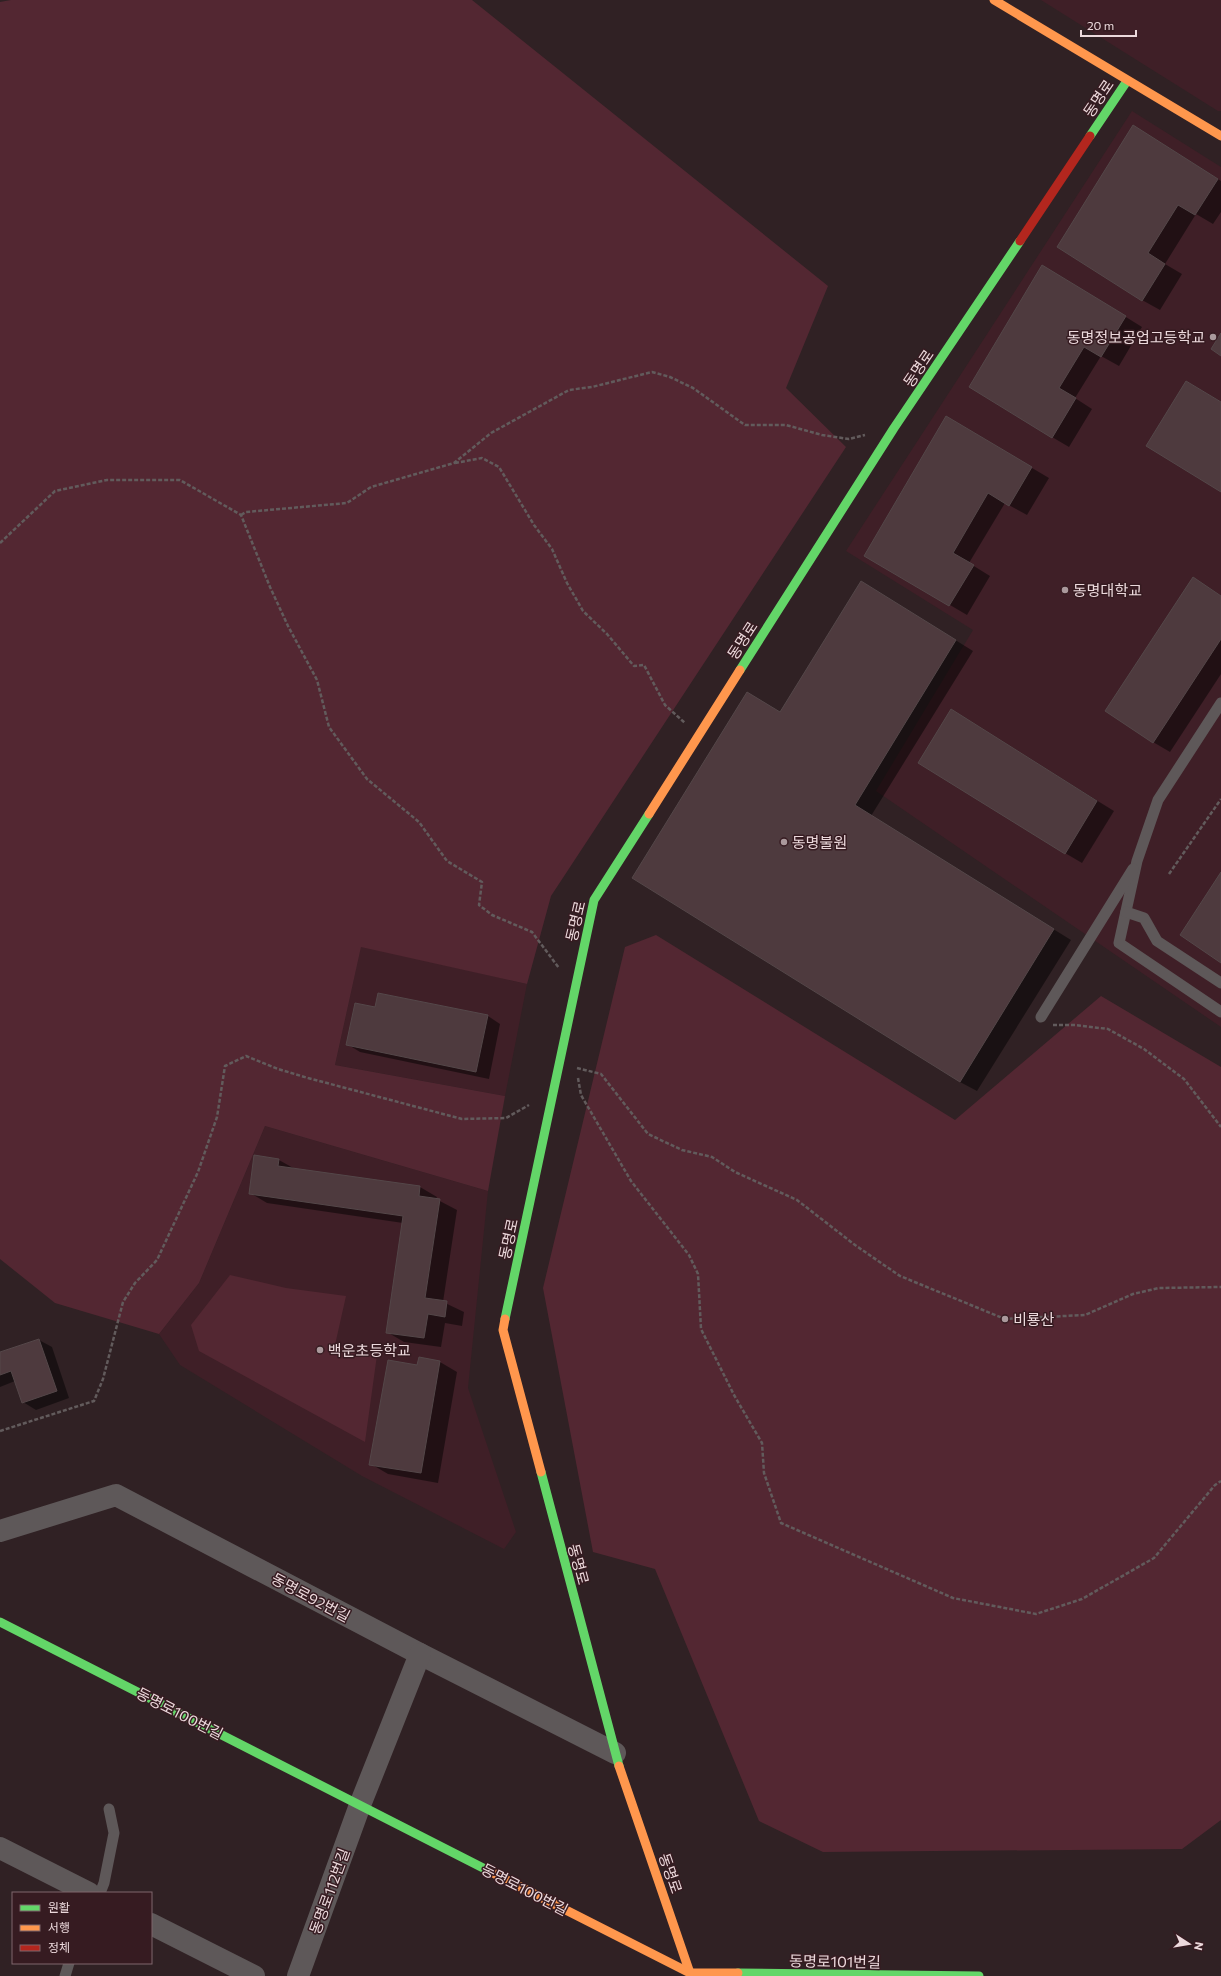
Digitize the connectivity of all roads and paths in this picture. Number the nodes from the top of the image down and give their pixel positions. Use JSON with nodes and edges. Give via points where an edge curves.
{"nodes":[{"id":1,"x":994,"y":0,"type":"edge"},
{"id":2,"x":1127,"y":81,"type":"junction"},
{"id":3,"x":1221,"y":136,"type":"edge"},
{"id":4,"x":894,"y":428,"type":"junction"},
{"id":5,"x":454,"y":463,"type":"junction"},
{"id":6,"x":241,"y":514,"type":"dead end"},
{"id":7,"x":1221,"y":703,"type":"edge"},
{"id":8,"x":698,"y":735,"type":"junction"},
{"id":9,"x":1221,"y":799,"type":"edge"},
{"id":10,"x":1137,"y":861,"type":"junction"},
{"id":11,"x":1169,"y":874,"type":"dead end"},
{"id":12,"x":1126,"y":912,"type":"junction"},
{"id":13,"x":1221,"y":983,"type":"edge"},
{"id":14,"x":1221,"y":1012,"type":"edge"},
{"id":15,"x":1041,"y":1017,"type":"joint"},
{"id":16,"x":577,"y":1068,"type":"dead end"},
{"id":17,"x":553,"y":1093,"type":"junction"},
{"id":18,"x":1221,"y":1127,"type":"edge"},
{"id":19,"x":0,"y":1431,"type":"edge"},
{"id":20,"x":1221,"y":1481,"type":"edge"},
{"id":21,"x":0,"y":1531,"type":"edge"},
{"id":22,"x":0,"y":1622,"type":"edge"},
{"id":23,"x":420,"y":1654,"type":"junction"},
{"id":24,"x":615,"y":1753,"type":"junction"},
{"id":25,"x":360,"y":1805,"type":"junction"},
{"id":26,"x":109,"y":1809,"type":"dead end"},
{"id":27,"x":0,"y":1848,"type":"edge"},
{"id":28,"x":87,"y":1892,"type":"edge"},
{"id":29,"x":100,"y":1892,"type":"edge"},
{"id":30,"x":152,"y":1925,"type":"edge"},
{"id":31,"x":69,"y":1964,"type":"edge"},
{"id":32,"x":690,"y":1975,"type":"edge"},
{"id":33,"x":65,"y":1976,"type":"edge"},
{"id":34,"x":254,"y":1976,"type":"edge"},
{"id":35,"x":298,"y":1976,"type":"edge"},
{"id":36,"x":979,"y":1976,"type":"edge"}],
"edges":[{"from":1,"to":2,"type":"street"},
{"from":2,"to":3,"type":"street","name":"동명로"},
{"from":2,"to":4,"type":"street","name":"동명로"},
{"from":4,"to":5,"type":"path","via":[[849,439],[786,425],[745,425],[693,388],[652,372],[569,390],[491,433]]},
{"from":4,"to":8,"type":"street","name":"동명로"},
{"from":5,"to":6,"type":"path","via":[[371,486],[347,503]]},
{"from":5,"to":8,"type":"path","via":[[482,458],[499,467],[534,525],[552,549],[583,611],[634,666],[644,665],[665,705]]},
{"from":7,"to":10,"type":"lane","via":[[1158,800]]},
{"from":8,"to":17,"type":"street","name":"동명로","via":[[594,900]]},
{"from":9,"to":11,"type":"path"},
{"from":10,"to":12,"type":"lane"},
{"from":10,"to":15,"type":"lane"},
{"from":12,"to":13,"type":"lane","via":[[1144,918],[1157,941]]},
{"from":12,"to":14,"type":"lane","via":[[1119,943]]},
{"from":15,"to":18,"type":"path","via":[[1045,1025],[1108,1029],[1144,1049],[1184,1079]]},
{"from":16,"to":20,"type":"path","via":[[581,1095],[631,1182],[689,1255],[698,1274],[700,1329],[762,1443],[764,1472],[781,1523],[953,1598],[1036,1614],[1082,1599],[1154,1558]]},
{"from":17,"to":19,"type":"path","via":[[506,1118],[462,1119],[308,1078],[246,1056],[225,1066],[217,1117],[198,1172],[157,1260],[135,1283],[123,1302],[103,1379],[94,1401]]},
{"from":17,"to":24,"type":"street","name":"동명로","via":[[503,1330]]},
{"from":21,"to":23,"type":"street","name":"동명로92번길","via":[[116,1495]]},
{"from":22,"to":25,"type":"street","name":"동명로100번길"},
{"from":23,"to":24,"type":"street","name":"동명로92번길"},
{"from":23,"to":25,"type":"street"},
{"from":24,"to":32,"type":"street","name":"동명로"},
{"from":25,"to":32,"type":"street","name":"동명로100번길"},
{"from":25,"to":35,"type":"street","name":"동명로112번길"},
{"from":26,"to":29,"type":"lane","via":[[114,1833]]},
{"from":27,"to":28,"type":"street"},
{"from":30,"to":34,"type":"street"},
{"from":31,"to":33,"type":"lane"},
{"from":32,"to":36,"type":"street","name":"동명로101번길"}]}
